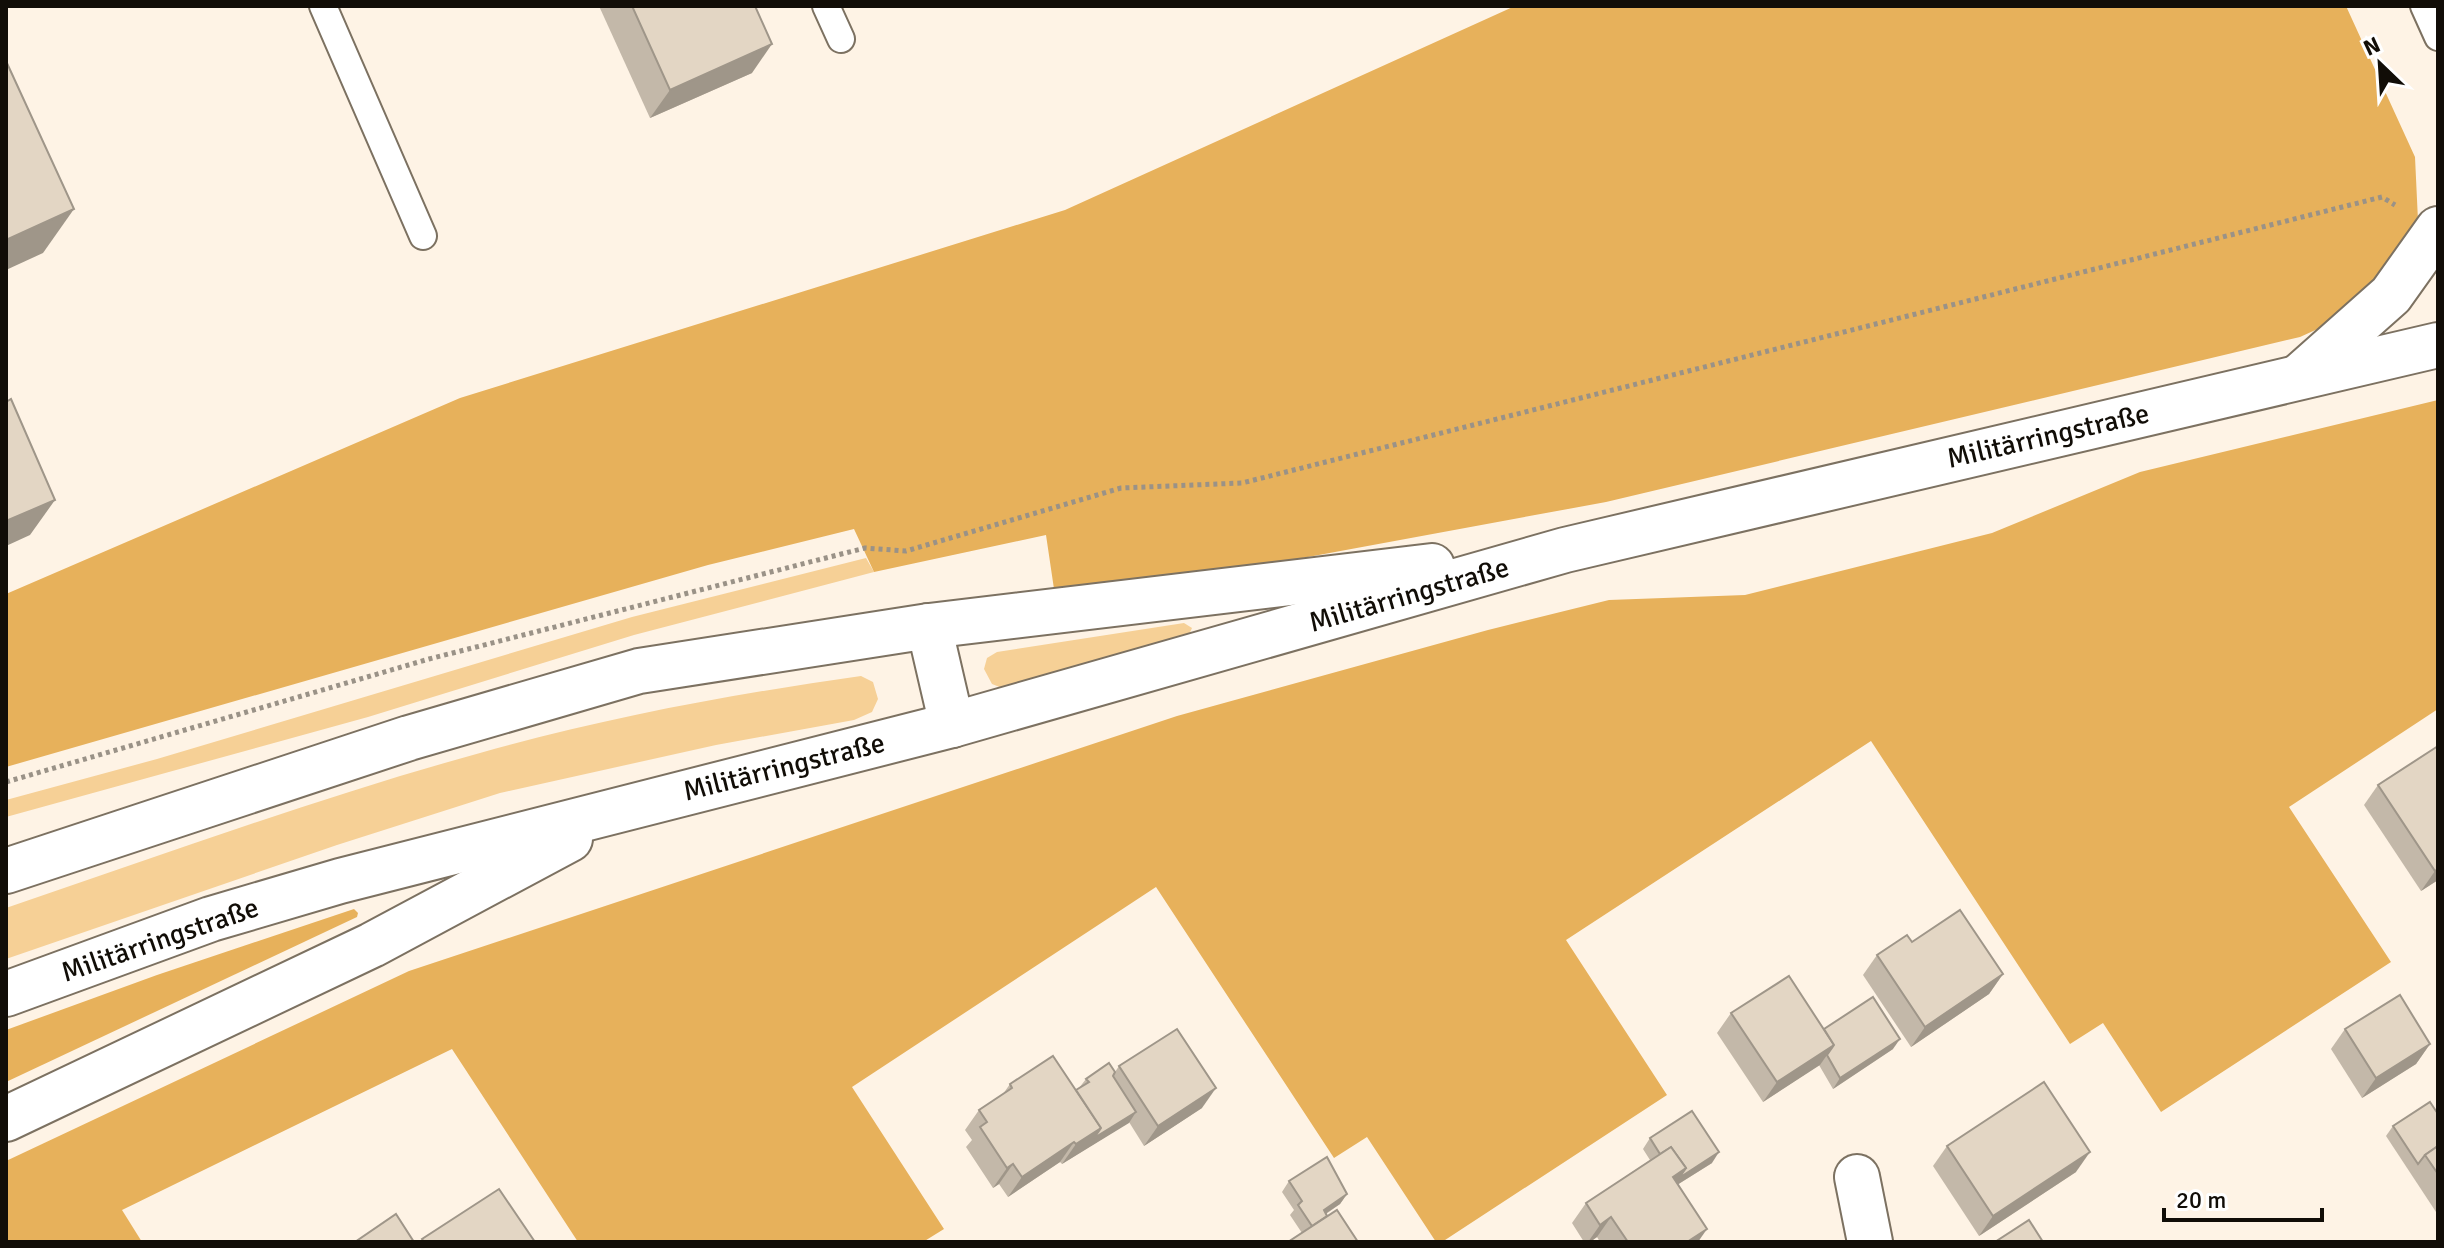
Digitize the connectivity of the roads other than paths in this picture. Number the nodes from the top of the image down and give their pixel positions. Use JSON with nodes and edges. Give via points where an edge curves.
{"nodes":[{"id":1,"x":323,"y":6,"type":"edge"},
{"id":2,"x":826,"y":6,"type":"edge"},
{"id":3,"x":2424,"y":6,"type":"edge"},
{"id":4,"x":2438,"y":37,"type":"edge"},
{"id":5,"x":841,"y":39,"type":"dead end"},
{"id":6,"x":2437,"y":231,"type":"edge"},
{"id":7,"x":423,"y":236,"type":"dead end"},
{"id":8,"x":2438,"y":345,"type":"edge"},
{"id":9,"x":2297,"y":378,"type":"junction"},
{"id":10,"x":1565,"y":550,"type":"junction"},
{"id":11,"x":929,"y":626,"type":"junction"},
{"id":12,"x":952,"y":725,"type":"junction"},
{"id":13,"x":631,"y":806,"type":"junction"},
{"id":14,"x":6,"y":871,"type":"edge"},
{"id":15,"x":6,"y":994,"type":"edge"},
{"id":16,"x":6,"y":1119,"type":"edge"},
{"id":17,"x":1857,"y":1177,"type":"dead end"},
{"id":18,"x":1870,"y":1242,"type":"edge"}],
"edges":[{"from":1,"to":7,"type":"lane"},
{"from":2,"to":5,"type":"lane"},
{"from":3,"to":4,"type":"lane"},
{"from":6,"to":9,"type":"main road","via":[[2391,295]]},
{"from":8,"to":9,"type":"main road","name":"Militärringstraße"},
{"from":9,"to":10,"type":"main road","name":"Militärringstraße"},
{"from":10,"to":11,"type":"main road","name":"Militärringstraße"},
{"from":10,"to":12,"type":"main road","name":"Militärringstraße"},
{"from":11,"to":12,"type":"main road"},
{"from":11,"to":14,"type":"main road","name":"Militärringstraße","via":[[639,671],[409,738]]},
{"from":12,"to":13,"type":"main road","name":"Militärringstraße"},
{"from":13,"to":15,"type":"main road","name":"Militärringstraße","via":[[297,893]]},
{"from":13,"to":16,"type":"main road","via":[[372,945]]},
{"from":17,"to":18,"type":"main road"}]}
